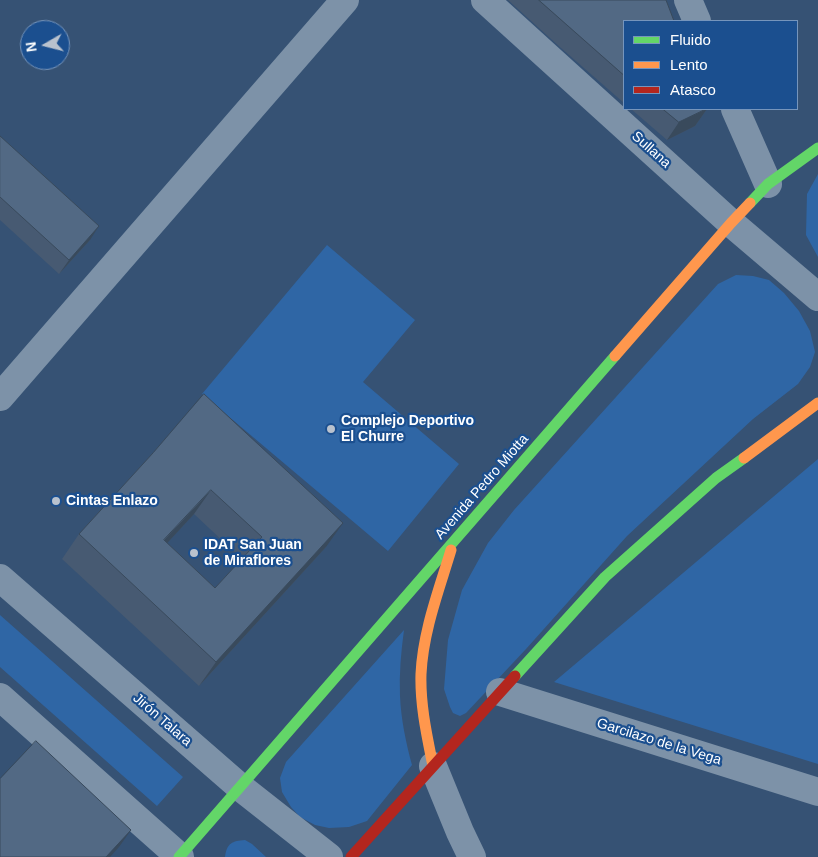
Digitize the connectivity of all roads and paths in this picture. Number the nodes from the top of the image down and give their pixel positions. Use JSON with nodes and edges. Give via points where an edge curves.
{"nodes":[{"id":1,"x":345,"y":0,"type":"edge"},
{"id":2,"x":486,"y":0,"type":"edge"},
{"id":3,"x":688,"y":0,"type":"edge"},
{"id":4,"x":697,"y":20,"type":"edge"},
{"id":5,"x":736,"y":110,"type":"edge"},
{"id":6,"x":818,"y":148,"type":"edge"},
{"id":7,"x":768,"y":184,"type":"junction"},
{"id":8,"x":731,"y":222,"type":"junction"},
{"id":9,"x":818,"y":297,"type":"edge"},
{"id":10,"x":0,"y":397,"type":"edge"},
{"id":11,"x":818,"y":403,"type":"edge"},
{"id":12,"x":454,"y":542,"type":"junction"},
{"id":13,"x":0,"y":578,"type":"edge"},
{"id":14,"x":500,"y":692,"type":"junction"},
{"id":15,"x":0,"y":697,"type":"edge"},
{"id":16,"x":433,"y":766,"type":"junction"},
{"id":17,"x":240,"y":788,"type":"junction"},
{"id":18,"x":818,"y":792,"type":"edge"},
{"id":19,"x":180,"y":857,"type":"edge"},
{"id":20,"x":329,"y":857,"type":"edge"},
{"id":21,"x":351,"y":857,"type":"edge"},
{"id":22,"x":472,"y":857,"type":"edge"}],
"edges":[{"from":1,"to":10,"type":"street"},
{"from":2,"to":8,"type":"street","name":"Sullana"},
{"from":3,"to":4,"type":"street"},
{"from":5,"to":7,"type":"street"},
{"from":6,"to":7,"type":"main road","name":"Avenida Pedro Miotta"},
{"from":7,"to":8,"type":"main road","name":"Avenida Pedro Miotta"},
{"from":8,"to":9,"type":"street","name":"Sullana"},
{"from":8,"to":12,"type":"main road","name":"Avenida Pedro Miotta"},
{"from":11,"to":14,"type":"main road","via":[[716,478],[605,577]]},
{"from":12,"to":16,"type":"main road","via":[[426,632],[421,674],[423,715]]},
{"from":12,"to":17,"type":"main road","name":"Avenida Pedro Miotta"},
{"from":13,"to":17,"type":"street","name":"Jirón Talara"},
{"from":14,"to":16,"type":"main road"},
{"from":14,"to":18,"type":"street","name":"Garcilazo de la Vega"},
{"from":15,"to":19,"type":"street"},
{"from":16,"to":21,"type":"main road"},
{"from":16,"to":22,"type":"street"},
{"from":17,"to":19,"type":"main road","name":"Avenida Pedro Miotta"},
{"from":17,"to":20,"type":"street","name":"Jirón Talara"}]}
